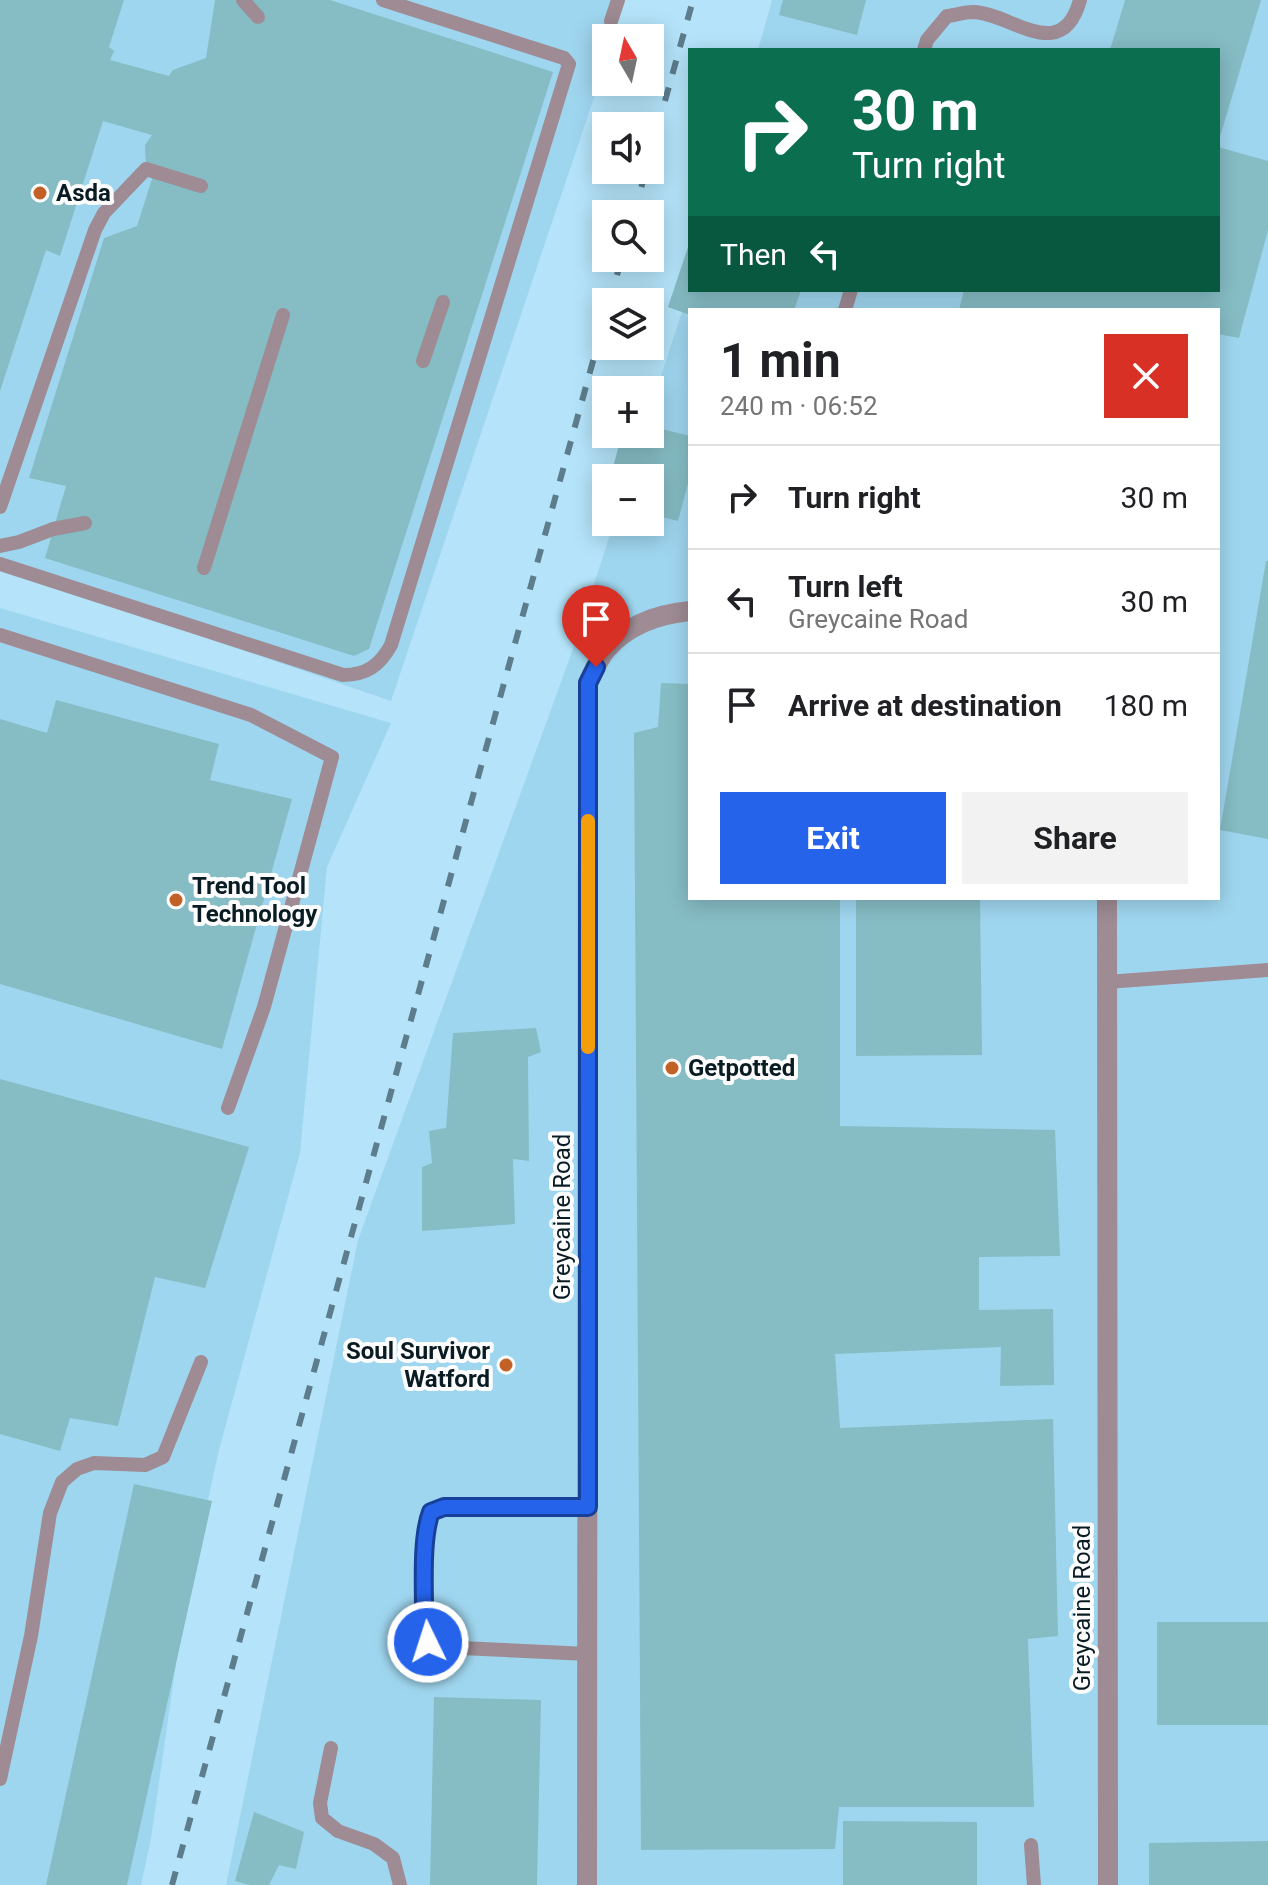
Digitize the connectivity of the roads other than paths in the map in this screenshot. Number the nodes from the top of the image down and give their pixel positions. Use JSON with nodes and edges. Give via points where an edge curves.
{"nodes":[{"id":1,"x":243,"y":0,"type":"edge"},
{"id":2,"x":383,"y":0,"type":"edge"},
{"id":3,"x":618,"y":0,"type":"edge"},
{"id":4,"x":1080,"y":0,"type":"edge"},
{"id":5,"x":258,"y":17,"type":"dead end"},
{"id":6,"x":611,"y":21,"type":"dead end"},
{"id":7,"x":925,"y":48,"type":"edge"},
{"id":8,"x":201,"y":186,"type":"dead end"},
{"id":9,"x":443,"y":302,"type":"dead end"},
{"id":10,"x":283,"y":315,"type":"dead end"},
{"id":11,"x":423,"y":361,"type":"dead end"},
{"id":12,"x":0,"y":507,"type":"edge"},
{"id":13,"x":85,"y":523,"type":"dead end"},
{"id":14,"x":0,"y":546,"type":"edge"},
{"id":15,"x":0,"y":564,"type":"edge"},
{"id":16,"x":204,"y":568,"type":"dead end"},
{"id":17,"x":688,"y":611,"type":"edge"},
{"id":18,"x":0,"y":635,"type":"edge"},
{"id":19,"x":1107,"y":900,"type":"edge"},
{"id":20,"x":1268,"y":970,"type":"edge"},
{"id":21,"x":1107,"y":982,"type":"junction"},
{"id":22,"x":228,"y":1108,"type":"dead end"},
{"id":23,"x":201,"y":1362,"type":"dead end"},
{"id":24,"x":588,"y":1507,"type":"junction"},
{"id":25,"x":588,"y":1654,"type":"junction"},
{"id":26,"x":331,"y":1748,"type":"dead end"},
{"id":27,"x":0,"y":1779,"type":"edge"},
{"id":28,"x":1031,"y":1845,"type":"dead end"},
{"id":29,"x":400,"y":1885,"type":"edge"},
{"id":30,"x":587,"y":1885,"type":"edge"},
{"id":31,"x":1034,"y":1885,"type":"edge"},
{"id":32,"x":1108,"y":1885,"type":"edge"}],
"edges":[{"from":1,"to":5,"type":"lane"},
{"from":2,"to":15,"type":"lane","via":[[564,58],[569,64],[383,660],[371,670],[343,675]]},
{"from":3,"to":6,"type":"lane"},
{"from":4,"to":7,"type":"lane","via":[[1061,30],[1038,34],[974,12],[947,16]]},
{"from":8,"to":12,"type":"lane","via":[[146,169],[104,213]]},
{"from":9,"to":11,"type":"lane"},
{"from":10,"to":16,"type":"lane"},
{"from":13,"to":14,"type":"lane"},
{"from":17,"to":24,"type":"street","name":"Greycaine Road","via":[[632,626],[605,650],[588,683]]},
{"from":18,"to":22,"type":"lane","via":[[251,715],[332,757],[264,1007]]},
{"from":19,"to":21,"type":"street","name":"Greycaine Road"},
{"from":20,"to":21,"type":"lane"},
{"from":21,"to":32,"type":"street","name":"Greycaine Road"},
{"from":23,"to":27,"type":"lane","via":[[163,1457],[145,1465],[94,1463],[62,1482],[50,1513],[31,1636]]},
{"from":24,"to":25,"type":"street","name":"Greycaine Road"},
{"from":24,"to":25,"type":"lane","via":[[444,1507],[431,1512],[424,1630],[428,1642],[440,1647]]},
{"from":25,"to":30,"type":"street","name":"Greycaine Road"},
{"from":26,"to":29,"type":"lane","via":[[322,1818],[393,1858]]},
{"from":28,"to":31,"type":"lane"}]}
